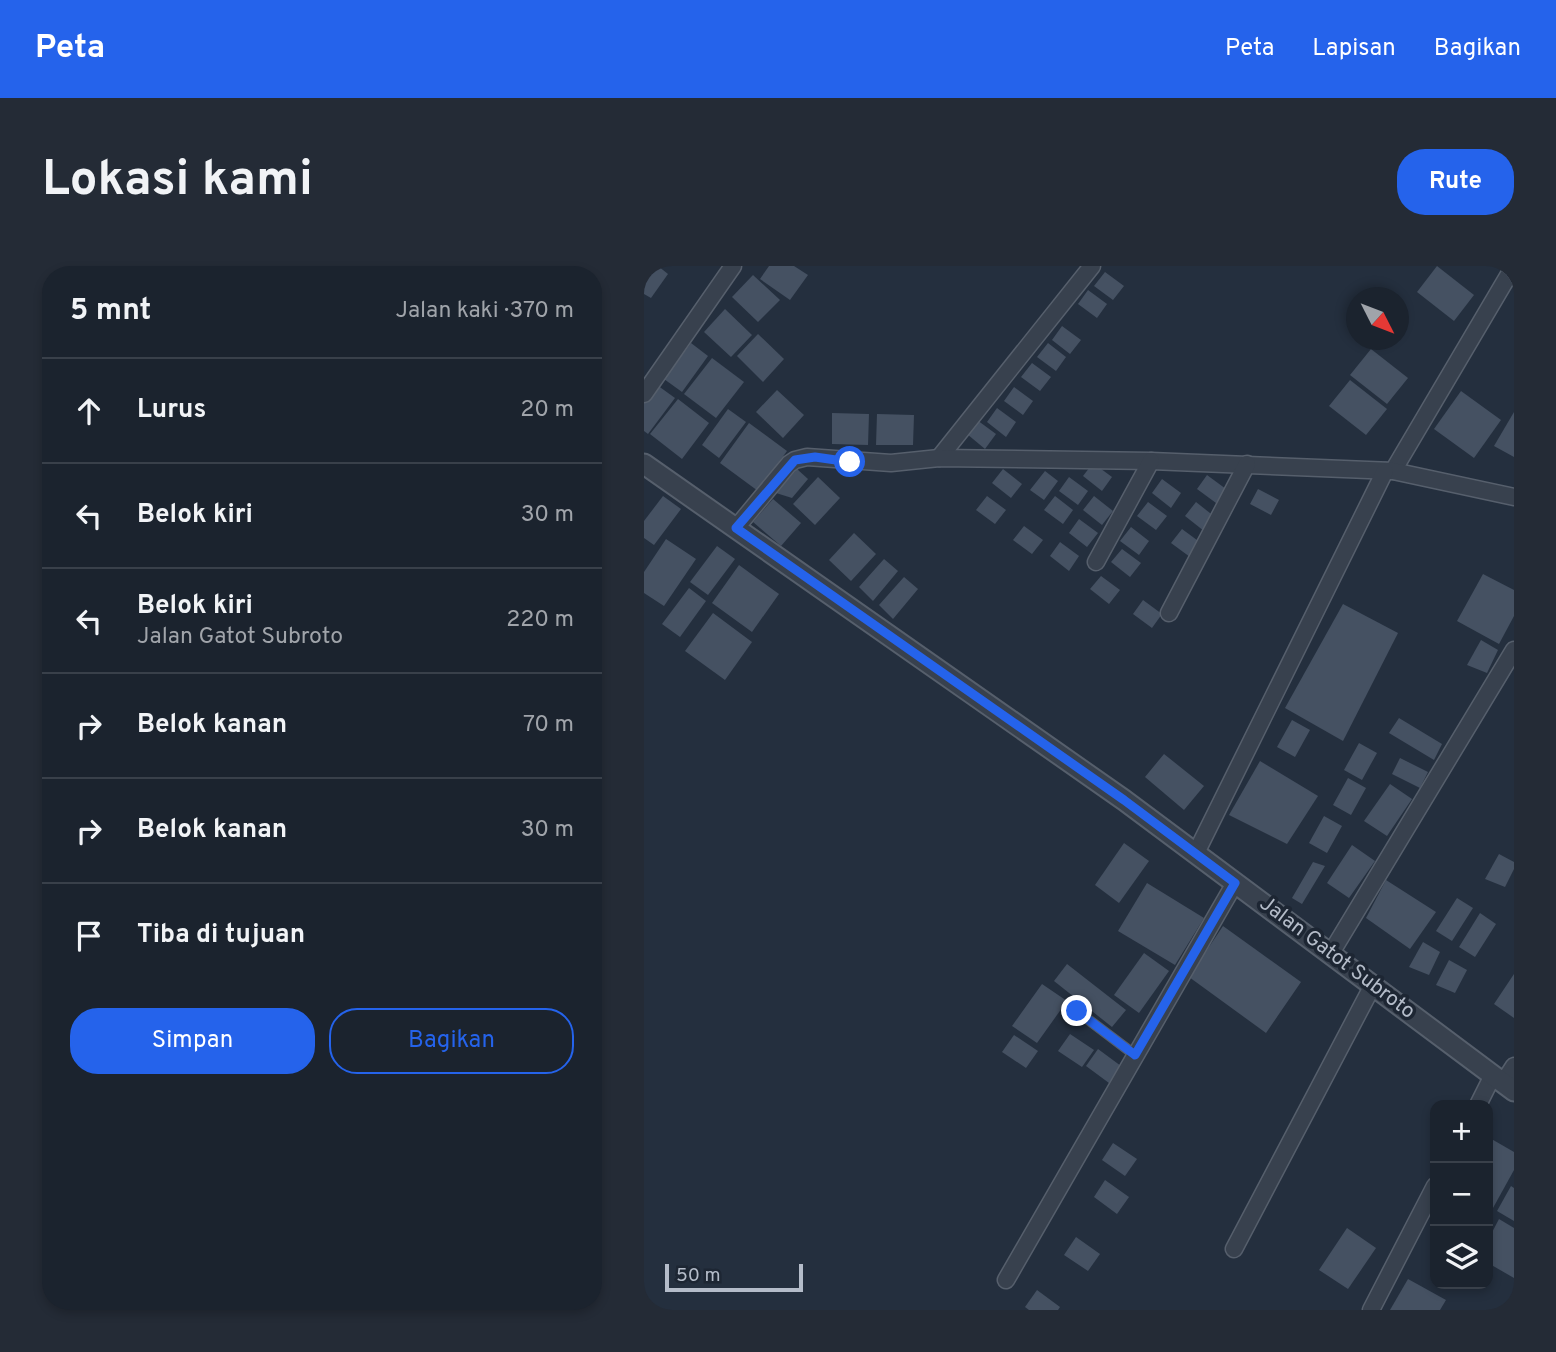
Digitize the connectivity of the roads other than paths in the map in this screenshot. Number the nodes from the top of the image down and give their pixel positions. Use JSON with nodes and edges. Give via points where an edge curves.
{"nodes":[{"id":1,"x":733,"y":266,"type":"edge"},
{"id":2,"x":1092,"y":266,"type":"edge"},
{"id":3,"x":1514,"y":266,"type":"edge"},
{"id":4,"x":644,"y":394,"type":"edge"},
{"id":5,"x":939,"y":458,"type":"junction"},
{"id":6,"x":1151,"y":461,"type":"junction"},
{"id":7,"x":644,"y":464,"type":"edge"},
{"id":8,"x":1247,"y":464,"type":"junction"},
{"id":9,"x":1389,"y":471,"type":"junction"},
{"id":10,"x":1514,"y":497,"type":"edge"},
{"id":11,"x":736,"y":528,"type":"junction"},
{"id":12,"x":1096,"y":562,"type":"dead end"},
{"id":13,"x":1169,"y":613,"type":"dead end"},
{"id":14,"x":1514,"y":650,"type":"edge"},
{"id":15,"x":1196,"y":853,"type":"junction"},
{"id":16,"x":1235,"y":883,"type":"junction"},
{"id":17,"x":1331,"y":953,"type":"junction"},
{"id":18,"x":1373,"y":985,"type":"junction"},
{"id":19,"x":1077,"y":1011,"type":"dead end"},
{"id":20,"x":1135,"y":1055,"type":"junction"},
{"id":21,"x":1506,"y":1079,"type":"edge"},
{"id":22,"x":1483,"y":1100,"type":"edge"},
{"id":23,"x":1430,"y":1196,"type":"edge"},
{"id":24,"x":1234,"y":1249,"type":"dead end"},
{"id":25,"x":1006,"y":1280,"type":"dead end"},
{"id":26,"x":1371,"y":1310,"type":"edge"}],
"edges":[{"from":1,"to":4,"type":"street"},
{"from":2,"to":5,"type":"street"},
{"from":3,"to":9,"type":"street"},
{"from":5,"to":6,"type":"street"},
{"from":5,"to":11,"type":"street","via":[[891,463],[815,457],[795,460]]},
{"from":6,"to":8,"type":"street"},
{"from":6,"to":12,"type":"street"},
{"from":7,"to":11,"type":"street","name":"Jalan Gatot Subroto"},
{"from":8,"to":9,"type":"street"},
{"from":8,"to":13,"type":"street"},
{"from":9,"to":10,"type":"street"},
{"from":9,"to":15,"type":"street"},
{"from":11,"to":15,"type":"street","name":"Jalan Gatot Subroto"},
{"from":14,"to":17,"type":"street"},
{"from":15,"to":16,"type":"street","name":"Jalan Gatot Subroto"},
{"from":16,"to":17,"type":"street","name":"Jalan Gatot Subroto"},
{"from":16,"to":20,"type":"street"},
{"from":17,"to":18,"type":"street","name":"Jalan Gatot Subroto"},
{"from":18,"to":21,"type":"street","name":"Jalan Gatot Subroto"},
{"from":18,"to":24,"type":"street"},
{"from":19,"to":20,"type":"lane"},
{"from":20,"to":25,"type":"street"},
{"from":21,"to":22,"type":"street"},
{"from":23,"to":26,"type":"street"}]}
